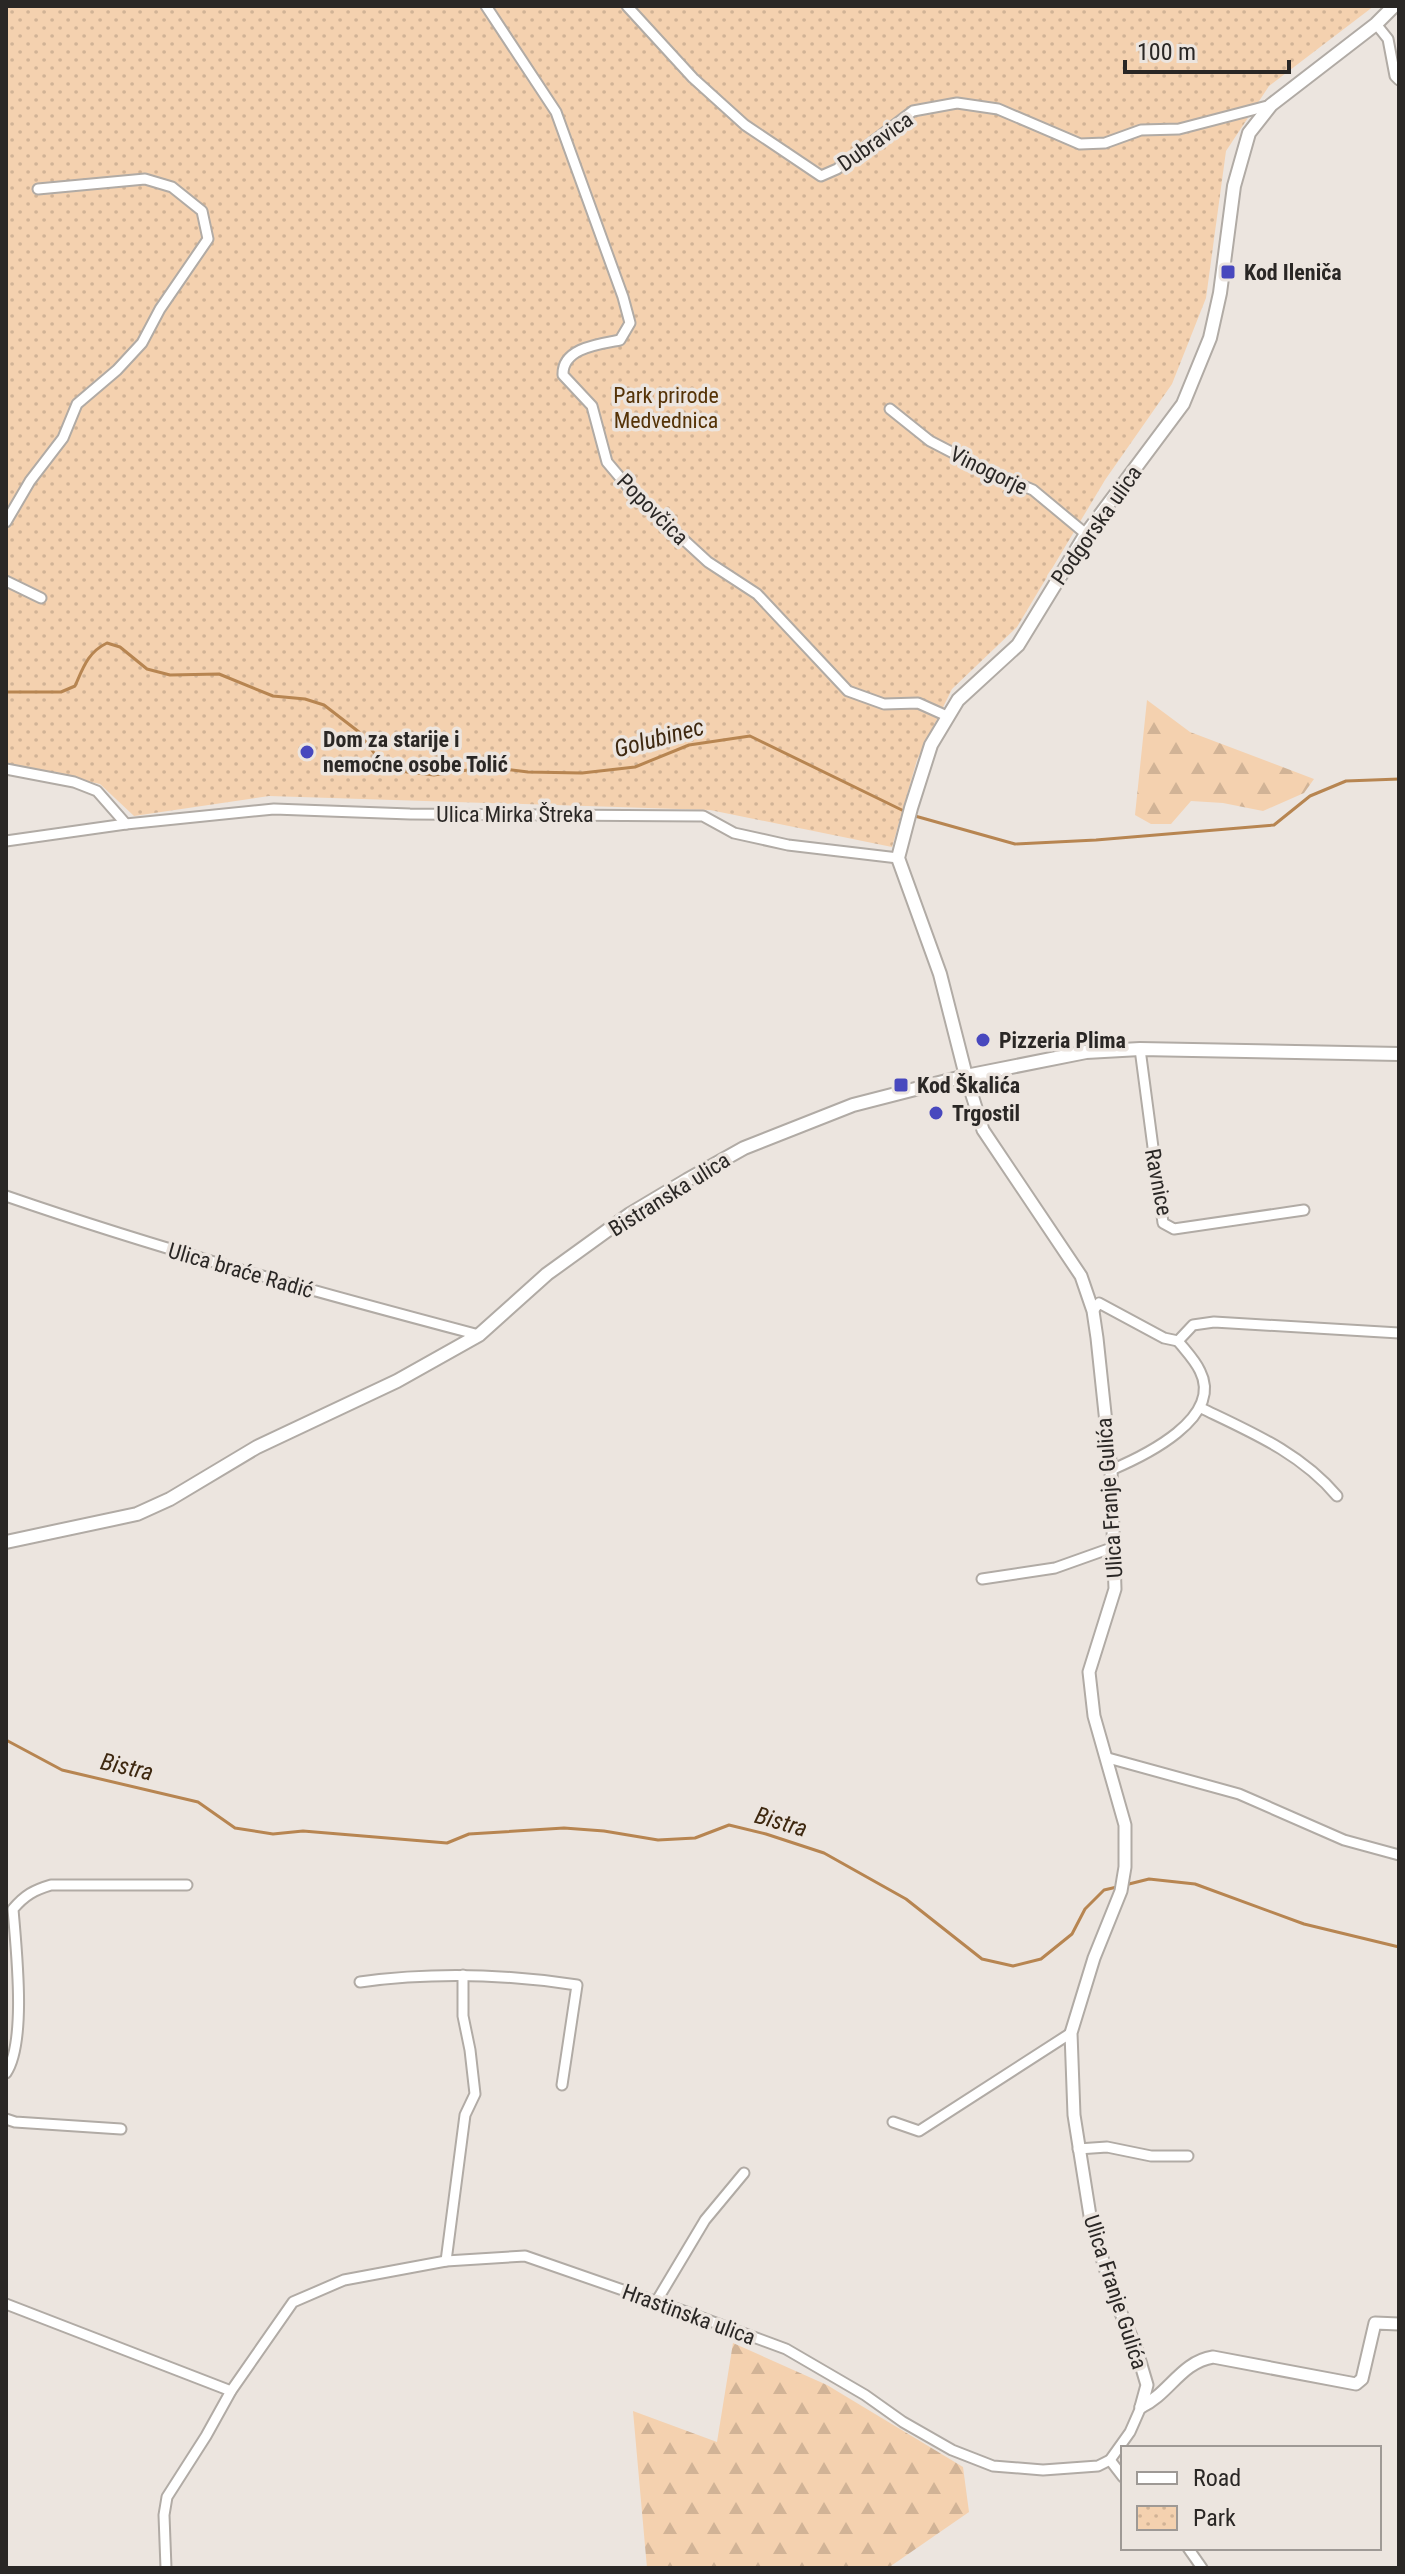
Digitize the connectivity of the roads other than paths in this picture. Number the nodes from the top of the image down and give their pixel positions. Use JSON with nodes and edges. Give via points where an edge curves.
{"nodes":[{"id":1,"x":486,"y":6,"type":"edge"},
{"id":2,"x":627,"y":6,"type":"edge"},
{"id":3,"x":1394,"y":6,"type":"edge"},
{"id":4,"x":1376,"y":24,"type":"junction"},
{"id":5,"x":1399,"y":80,"type":"edge"},
{"id":6,"x":1271,"y":105,"type":"junction"},
{"id":7,"x":38,"y":189,"type":"dead end"},
{"id":8,"x":890,"y":409,"type":"dead end"},
{"id":9,"x":6,"y":522,"type":"edge"},
{"id":10,"x":1086,"y":534,"type":"junction"},
{"id":11,"x":6,"y":581,"type":"edge"},
{"id":12,"x":41,"y":598,"type":"dead end"},
{"id":13,"x":947,"y":716,"type":"junction"},
{"id":14,"x":6,"y":769,"type":"edge"},
{"id":15,"x":126,"y":824,"type":"junction"},
{"id":16,"x":6,"y":841,"type":"edge"},
{"id":17,"x":898,"y":858,"type":"junction"},
{"id":18,"x":1140,"y":1049,"type":"junction"},
{"id":19,"x":1399,"y":1054,"type":"edge"},
{"id":20,"x":966,"y":1076,"type":"junction"},
{"id":21,"x":6,"y":1196,"type":"edge"},
{"id":22,"x":1304,"y":1210,"type":"dead end"},
{"id":23,"x":1093,"y":1311,"type":"junction"},
{"id":24,"x":1399,"y":1333,"type":"edge"},
{"id":25,"x":479,"y":1335,"type":"junction"},
{"id":26,"x":1178,"y":1341,"type":"junction"},
{"id":27,"x":1201,"y":1408,"type":"junction"},
{"id":28,"x":1111,"y":1470,"type":"junction"},
{"id":29,"x":1337,"y":1496,"type":"dead end"},
{"id":30,"x":6,"y":1542,"type":"edge"},
{"id":31,"x":1114,"y":1547,"type":"junction"},
{"id":32,"x":982,"y":1579,"type":"dead end"},
{"id":33,"x":1108,"y":1758,"type":"junction"},
{"id":34,"x":1399,"y":1855,"type":"edge"},
{"id":35,"x":187,"y":1885,"type":"dead end"},
{"id":36,"x":10,"y":1908,"type":"edge"},
{"id":37,"x":463,"y":1975,"type":"junction"},
{"id":38,"x":360,"y":1982,"type":"dead end"},
{"id":39,"x":1071,"y":2033,"type":"junction"},
{"id":40,"x":6,"y":2073,"type":"edge"},
{"id":41,"x":562,"y":2085,"type":"dead end"},
{"id":42,"x":6,"y":2119,"type":"edge"},
{"id":43,"x":893,"y":2122,"type":"dead end"},
{"id":44,"x":121,"y":2129,"type":"dead end"},
{"id":45,"x":1078,"y":2149,"type":"junction"},
{"id":46,"x":1188,"y":2156,"type":"dead end"},
{"id":47,"x":744,"y":2173,"type":"dead end"},
{"id":48,"x":446,"y":2261,"type":"junction"},
{"id":49,"x":656,"y":2302,"type":"junction"},
{"id":50,"x":6,"y":2304,"type":"edge"},
{"id":51,"x":1399,"y":2324,"type":"edge"},
{"id":52,"x":231,"y":2391,"type":"junction"},
{"id":53,"x":1141,"y":2407,"type":"junction"},
{"id":54,"x":1110,"y":2460,"type":"junction"},
{"id":55,"x":1121,"y":2474,"type":"edge"},
{"id":56,"x":1189,"y":2550,"type":"edge"},
{"id":57,"x":166,"y":2568,"type":"edge"},
{"id":58,"x":1202,"y":2568,"type":"edge"}],
"edges":[{"from":1,"to":13,"type":"street","name":"Popovčica","via":[[556,112],[630,323],[620,340],[570,354],[562,365],[563,375],[592,406],[607,462],[708,562],[757,594],[848,691],[884,704],[918,703]]},
{"from":2,"to":6,"type":"street","name":"Dubravica","via":[[745,125],[821,176],[913,111],[957,103],[998,109],[1080,144],[1105,143],[1141,130],[1179,129]]},
{"from":3,"to":4,"type":"main road","name":"Podgorska ulica"},
{"from":4,"to":5,"type":"street","via":[[1388,39]]},
{"from":4,"to":6,"type":"main road","name":"Podgorska ulica"},
{"from":6,"to":10,"type":"main road","name":"Podgorska ulica","via":[[1249,133],[1241,158],[1220,293],[1193,384]]},
{"from":7,"to":9,"type":"street","via":[[145,179],[172,187],[202,211],[208,239],[142,343],[77,404],[63,438]]},
{"from":8,"to":10,"type":"street","name":"Vinogorje","via":[[930,441],[1033,490]]},
{"from":10,"to":13,"type":"main road","name":"Podgorska ulica","via":[[1018,645]]},
{"from":11,"to":12,"type":"street"},
{"from":13,"to":17,"type":"main road","name":"Podgorska ulica","via":[[931,745]]},
{"from":14,"to":15,"type":"street","via":[[97,791]]},
{"from":15,"to":16,"type":"street","name":"Ulica Mirka Štreka"},
{"from":15,"to":17,"type":"street","name":"Ulica Mirka Štreka","via":[[274,809],[703,816],[734,833],[774,842]]},
{"from":17,"to":20,"type":"main road","via":[[940,974]]},
{"from":18,"to":19,"type":"main road","name":"Bistranska ulica"},
{"from":18,"to":20,"type":"main road","name":"Bistranska ulica","via":[[1086,1052]]},
{"from":18,"to":22,"type":"street","name":"Ravnice","via":[[1163,1223],[1174,1229]]},
{"from":20,"to":23,"type":"street","name":"Ulica Franje Gulića","via":[[983,1130],[1081,1276]]},
{"from":20,"to":25,"type":"main road","name":"Bistranska ulica","via":[[853,1105],[744,1148],[630,1214],[547,1274]]},
{"from":21,"to":25,"type":"street","name":"Ulica braće Radić","via":[[290,1285]]},
{"from":23,"to":26,"type":"street","via":[[1099,1303]]},
{"from":23,"to":28,"type":"street","name":"Ulica Franje Gulića"},
{"from":24,"to":26,"type":"street","via":[[1214,1322],[1193,1325]]},
{"from":25,"to":30,"type":"main road","name":"Bistranska ulica","via":[[137,1514]]},
{"from":26,"to":27,"type":"street","via":[[1200,1371],[1205,1398]]},
{"from":27,"to":28,"type":"street","via":[[1165,1444]]},
{"from":27,"to":29,"type":"street","via":[[1304,1462]]},
{"from":28,"to":31,"type":"street","name":"Ulica Franje Gulića"},
{"from":31,"to":32,"type":"street","via":[[1055,1568]]},
{"from":31,"to":33,"type":"street","name":"Ulica Franje Gulića","via":[[1115,1589],[1089,1672],[1094,1716]]},
{"from":33,"to":34,"type":"street","via":[[1239,1794],[1344,1840]]},
{"from":33,"to":39,"type":"street","name":"Ulica Franje Gulića","via":[[1125,1825],[1121,1891]]},
{"from":35,"to":36,"type":"street","via":[[51,1885],[33,1890]]},
{"from":36,"to":40,"type":"street","via":[[20,1999]]},
{"from":37,"to":38,"type":"street"},
{"from":37,"to":41,"type":"street","via":[[577,1985]]},
{"from":37,"to":48,"type":"street","via":[[463,2016],[475,2094],[465,2115]]},
{"from":39,"to":43,"type":"street","via":[[919,2131]]},
{"from":39,"to":45,"type":"street","name":"Ulica Franje Gulića"},
{"from":42,"to":44,"type":"street"},
{"from":45,"to":46,"type":"street"},
{"from":45,"to":53,"type":"street","name":"Ulica Franje Gulića","via":[[1091,2222],[1147,2385]]},
{"from":47,"to":49,"type":"street","via":[[705,2220]]},
{"from":48,"to":49,"type":"street","name":"Hrastinska ulica","via":[[525,2256]]},
{"from":48,"to":52,"type":"street","name":"Hrastinska ulica","via":[[344,2280],[293,2302]]},
{"from":49,"to":54,"type":"street","name":"Hrastinska ulica","via":[[786,2349],[952,2450],[993,2466],[1043,2470],[1098,2466]]},
{"from":50,"to":52,"type":"street"},
{"from":51,"to":53,"type":"street","via":[[1375,2323],[1362,2379],[1356,2384],[1213,2357],[1199,2359]]},
{"from":52,"to":57,"type":"street","name":"Hrastinska ulica","via":[[167,2497]]},
{"from":53,"to":54,"type":"street"},
{"from":54,"to":55,"type":"street"},
{"from":56,"to":58,"type":"street"}]}
